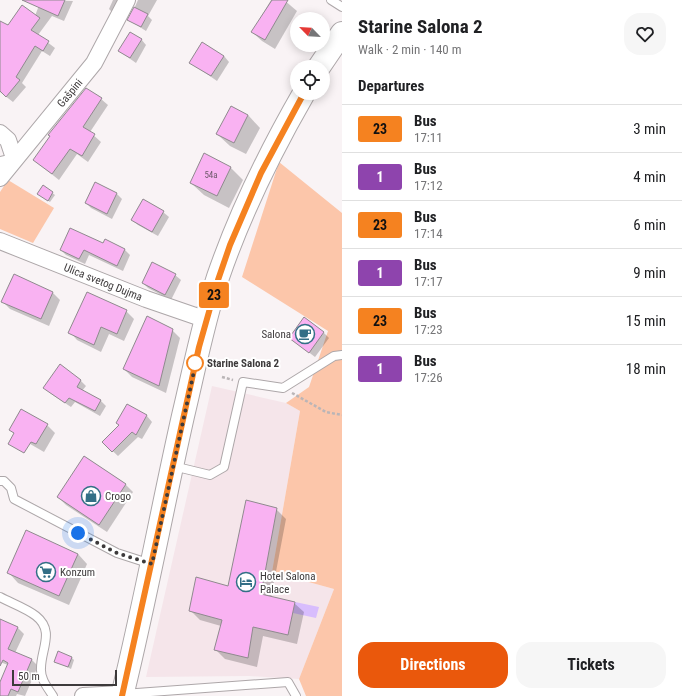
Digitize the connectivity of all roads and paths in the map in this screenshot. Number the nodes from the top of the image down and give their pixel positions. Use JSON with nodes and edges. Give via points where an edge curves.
{"nodes":[{"id":1,"x":127,"y":0,"type":"edge"},
{"id":2,"x":331,"y":0,"type":"edge"},
{"id":3,"x":342,"y":7,"type":"edge"},
{"id":4,"x":342,"y":33,"type":"edge"},
{"id":5,"x":324,"y":60,"type":"edge"},
{"id":6,"x":300,"y":100,"type":"edge"},
{"id":7,"x":0,"y":133,"type":"edge"},
{"id":8,"x":7,"y":160,"type":"edge"},
{"id":9,"x":0,"y":178,"type":"edge"},
{"id":10,"x":0,"y":241,"type":"edge"},
{"id":11,"x":207,"y":320,"type":"junction"},
{"id":12,"x":342,"y":355,"type":"edge"},
{"id":13,"x":222,"y":377,"type":"dead end"},
{"id":14,"x":235,"y":381,"type":"dead end"},
{"id":15,"x":283,"y":388,"type":"junction"},
{"id":16,"x":342,"y":415,"type":"edge"},
{"id":17,"x":172,"y":466,"type":"junction"},
{"id":18,"x":0,"y":482,"type":"edge"},
{"id":19,"x":152,"y":564,"type":"junction"},
{"id":20,"x":0,"y":597,"type":"edge"},
{"id":21,"x":122,"y":695,"type":"edge"},
{"id":22,"x":53,"y":696,"type":"edge"},
{"id":23,"x":84,"y":696,"type":"edge"},
{"id":24,"x":296,"y":696,"type":"edge"}],
"edges":[{"from":1,"to":8,"type":"street","name":"Gašpini","via":[[94,62]]},
{"from":2,"to":3,"type":"lane"},
{"from":4,"to":5,"type":"street"},
{"from":6,"to":11,"type":"street","via":[[261,173],[230,245]]},
{"from":7,"to":8,"type":"street","via":[[8,140]]},
{"from":8,"to":9,"type":"street","name":"Gašpini"},
{"from":10,"to":11,"type":"street","name":"Ulica svetog Dujma","via":[[146,299]]},
{"from":11,"to":17,"type":"street"},
{"from":12,"to":15,"type":"lane","via":[[334,356]]},
{"from":13,"to":14,"type":"path"},
{"from":15,"to":16,"type":"path","via":[[326,412]]},
{"from":15,"to":17,"type":"lane","via":[[243,382],[224,467],[216,473],[210,475]]},
{"from":17,"to":19,"type":"street"},
{"from":18,"to":19,"type":"lane","via":[[11,488],[14,499],[117,553]]},
{"from":19,"to":21,"type":"street"},
{"from":20,"to":22,"type":"lane","via":[[35,615],[42,622],[47,632],[40,669],[43,680]]},
{"from":21,"to":23,"type":"street"},
{"from":21,"to":24,"type":"lane","via":[[288,682]]}]}
